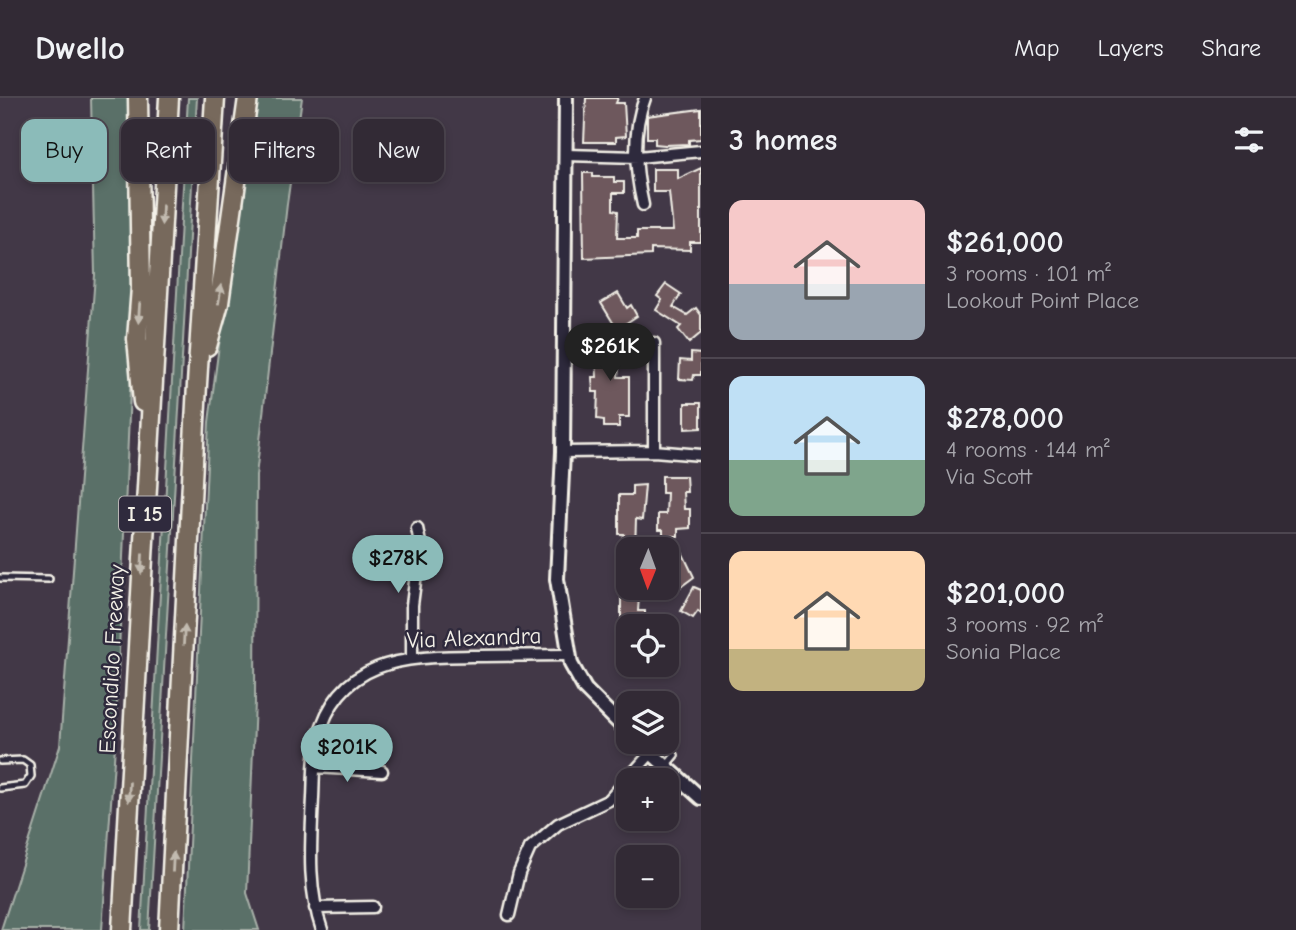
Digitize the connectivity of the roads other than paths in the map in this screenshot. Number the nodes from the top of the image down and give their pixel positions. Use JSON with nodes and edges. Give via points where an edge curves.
{"nodes":[{"id":1,"x":138,"y":98,"type":"edge"},
{"id":2,"x":169,"y":98,"type":"edge"},
{"id":3,"x":215,"y":98,"type":"edge"},
{"id":4,"x":248,"y":98,"type":"edge"},
{"id":5,"x":566,"y":98,"type":"edge"},
{"id":6,"x":645,"y":98,"type":"edge"},
{"id":7,"x":701,"y":151,"type":"edge"},
{"id":8,"x":566,"y":155,"type":"junction"},
{"id":9,"x":638,"y":157,"type":"junction"},
{"id":10,"x":643,"y":205,"type":"dead end"},
{"id":11,"x":654,"y":344,"type":"dead end"},
{"id":12,"x":197,"y":384,"type":"junction"},
{"id":13,"x":654,"y":451,"type":"junction"},
{"id":14,"x":563,"y":452,"type":"junction"},
{"id":15,"x":701,"y":455,"type":"edge"},
{"id":16,"x":148,"y":463,"type":"junction"},
{"id":17,"x":417,"y":528,"type":"dead end"},
{"id":18,"x":0,"y":578,"type":"edge"},
{"id":19,"x":49,"y":579,"type":"dead end"},
{"id":20,"x":567,"y":655,"type":"junction"},
{"id":21,"x":412,"y":657,"type":"junction"},
{"id":22,"x":616,"y":719,"type":"edge"},
{"id":23,"x":650,"y":754,"type":"edge"},
{"id":24,"x":652,"y":754,"type":"edge"},
{"id":25,"x":675,"y":755,"type":"dead end"},
{"id":26,"x":0,"y":761,"type":"edge"},
{"id":27,"x":666,"y":766,"type":"junction"},
{"id":28,"x":315,"y":767,"type":"junction"},
{"id":29,"x":382,"y":771,"type":"dead end"},
{"id":30,"x":0,"y":788,"type":"edge"},
{"id":31,"x":701,"y":798,"type":"edge"},
{"id":32,"x":373,"y":907,"type":"dead end"},
{"id":33,"x":315,"y":908,"type":"junction"},
{"id":34,"x":509,"y":915,"type":"dead end"},
{"id":35,"x":122,"y":930,"type":"edge"},
{"id":36,"x":169,"y":930,"type":"edge"},
{"id":37,"x":322,"y":930,"type":"edge"}],
"edges":[{"from":1,"to":16,"type":"highway","one_way":true,"via":[[141,288],[137,339]]},
{"from":2,"to":16,"type":"highway","name":"Escondido Freeway","number":"I 15","one_way":true},
{"from":3,"to":12,"type":"highway","number":"I 15"},
{"from":12,"to":4,"type":"highway","one_way":true,"via":[[219,303]]},
{"from":5,"to":8,"type":"street"},
{"from":6,"to":9,"type":"street","via":[[636,120]]},
{"from":7,"to":9,"type":"street"},
{"from":8,"to":9,"type":"street"},
{"from":8,"to":14,"type":"street"},
{"from":9,"to":10,"type":"street"},
{"from":11,"to":13,"type":"street"},
{"from":36,"to":12,"type":"highway","number":"I 15","one_way":true},
{"from":13,"to":14,"type":"street"},
{"from":13,"to":15,"type":"street"},
{"from":14,"to":20,"type":"street","via":[[557,579]]},
{"from":16,"to":35,"type":"highway","name":"Escondido Freeway","number":"I 15","one_way":true},
{"from":17,"to":21,"type":"street","via":[[420,543],[412,605]]},
{"from":18,"to":19,"type":"lane"},
{"from":20,"to":21,"type":"street","name":"Via Alexandra"},
{"from":20,"to":22,"type":"street","via":[[585,689]]},
{"from":21,"to":28,"type":"street","name":"Via Alexandra","via":[[372,669],[345,690],[324,722]]},
{"from":23,"to":34,"type":"street","via":[[609,800],[558,824],[530,848]]},
{"from":24,"to":27,"type":"street"},
{"from":25,"to":27,"type":"lane"},
{"from":26,"to":30,"type":"lane","via":[[23,760],[30,765],[31,776],[25,785]]},
{"from":27,"to":31,"type":"street"},
{"from":28,"to":29,"type":"street"},
{"from":28,"to":33,"type":"street","name":"Via Alexandra","via":[[311,852]]},
{"from":32,"to":33,"type":"street"},
{"from":33,"to":37,"type":"street","name":"Via Alexandra"}]}
